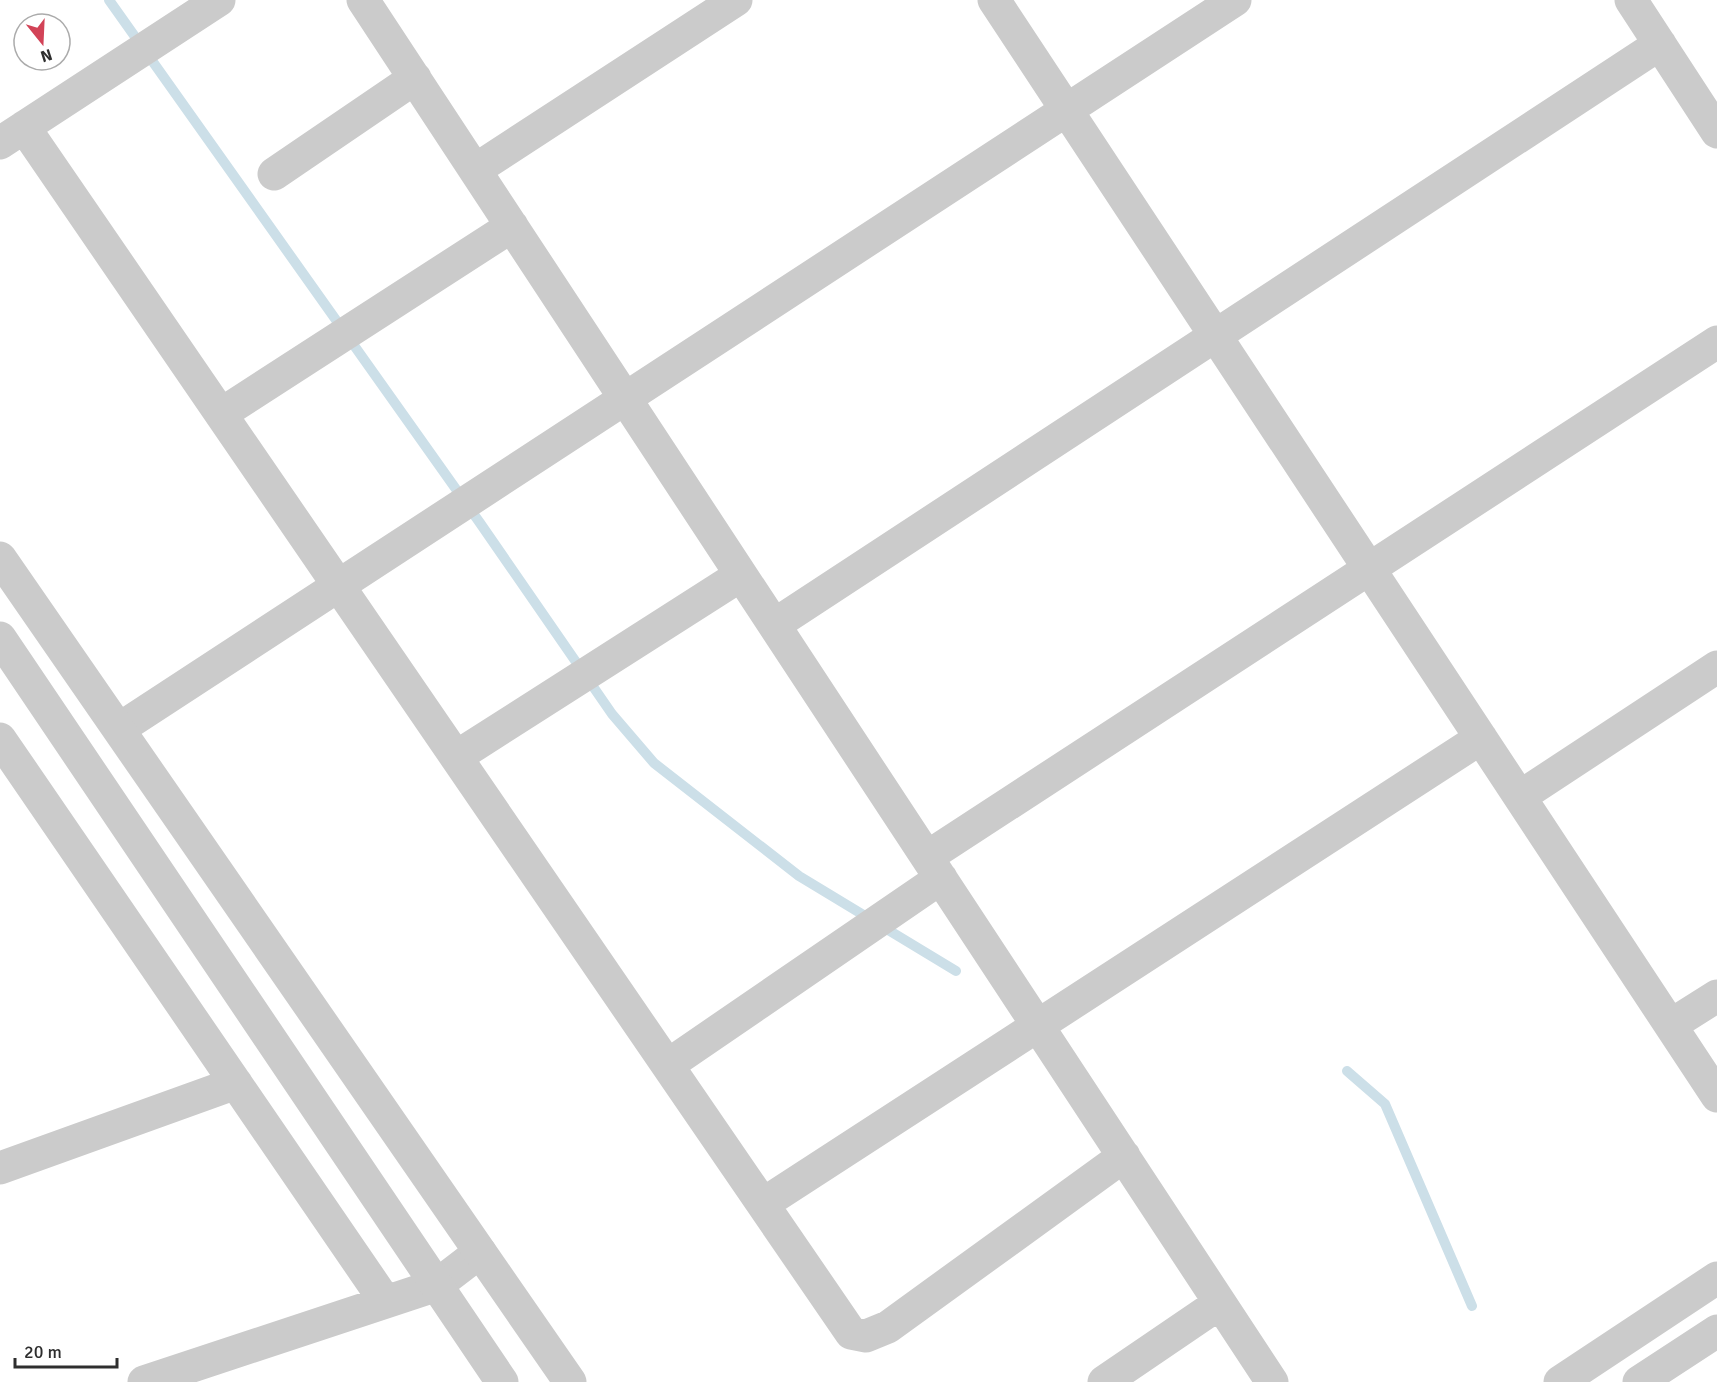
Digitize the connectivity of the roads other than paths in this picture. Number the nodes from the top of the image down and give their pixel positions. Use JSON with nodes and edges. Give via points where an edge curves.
{"nodes":[{"id":1,"x":219,"y":0,"type":"edge"},
{"id":2,"x":363,"y":0,"type":"edge"},
{"id":3,"x":736,"y":0,"type":"edge"},
{"id":4,"x":994,"y":0,"type":"edge"},
{"id":5,"x":1235,"y":0,"type":"edge"},
{"id":6,"x":1631,"y":0,"type":"edge"},
{"id":7,"x":1659,"y":44,"type":"junction"},
{"id":8,"x":415,"y":78,"type":"junction"},
{"id":9,"x":1066,"y":108,"type":"junction"},
{"id":10,"x":1717,"y":130,"type":"edge"},
{"id":11,"x":12,"y":135,"type":"edge"},
{"id":12,"x":475,"y":170,"type":"junction"},
{"id":13,"x":274,"y":174,"type":"dead end"},
{"id":14,"x":512,"y":226,"type":"junction"},
{"id":15,"x":1215,"y":335,"type":"junction"},
{"id":16,"x":1717,"y":342,"type":"edge"},
{"id":17,"x":625,"y":397,"type":"junction"},
{"id":18,"x":221,"y":414,"type":"junction"},
{"id":19,"x":0,"y":558,"type":"edge"},
{"id":20,"x":1369,"y":568,"type":"junction"},
{"id":21,"x":741,"y":575,"type":"junction"},
{"id":22,"x":339,"y":585,"type":"junction"},
{"id":23,"x":774,"y":625,"type":"junction"},
{"id":24,"x":0,"y":638,"type":"edge"},
{"id":25,"x":1717,"y":667,"type":"edge"},
{"id":26,"x":119,"y":729,"type":"junction"},
{"id":27,"x":1481,"y":738,"type":"junction"},
{"id":28,"x":0,"y":739,"type":"edge"},
{"id":29,"x":456,"y":757,"type":"junction"},
{"id":30,"x":1521,"y":796,"type":"junction"},
{"id":31,"x":934,"y":868,"type":"junction"},
{"id":32,"x":1717,"y":996,"type":"edge"},
{"id":33,"x":1038,"y":1025,"type":"junction"},
{"id":34,"x":1671,"y":1026,"type":"junction"},
{"id":35,"x":668,"y":1065,"type":"junction"},
{"id":36,"x":236,"y":1083,"type":"junction"},
{"id":37,"x":1717,"y":1096,"type":"edge"},
{"id":38,"x":1124,"y":1156,"type":"junction"},
{"id":39,"x":0,"y":1168,"type":"edge"},
{"id":40,"x":762,"y":1204,"type":"junction"},
{"id":41,"x":480,"y":1251,"type":"junction"},
{"id":42,"x":1717,"y":1278,"type":"edge"},
{"id":43,"x":437,"y":1285,"type":"junction"},
{"id":44,"x":385,"y":1301,"type":"junction"},
{"id":45,"x":1220,"y":1303,"type":"junction"},
{"id":46,"x":1717,"y":1331,"type":"edge"},
{"id":47,"x":144,"y":1382,"type":"edge"},
{"id":48,"x":502,"y":1382,"type":"edge"},
{"id":49,"x":570,"y":1382,"type":"edge"},
{"id":50,"x":1104,"y":1382,"type":"edge"},
{"id":51,"x":1272,"y":1382,"type":"edge"},
{"id":52,"x":1560,"y":1382,"type":"edge"},
{"id":53,"x":1639,"y":1382,"type":"edge"}],
"edges":[{"from":1,"to":11,"type":"street"},
{"from":2,"to":8,"type":"street"},
{"from":3,"to":12,"type":"street"},
{"from":4,"to":9,"type":"street"},
{"from":5,"to":9,"type":"street"},
{"from":6,"to":7,"type":"street"},
{"from":7,"to":10,"type":"street"},
{"from":7,"to":15,"type":"street"},
{"from":8,"to":12,"type":"street"},
{"from":8,"to":13,"type":"street"},
{"from":9,"to":15,"type":"street"},
{"from":9,"to":17,"type":"street"},
{"from":11,"to":18,"type":"street"},
{"from":12,"to":14,"type":"street"},
{"from":14,"to":17,"type":"street"},
{"from":14,"to":18,"type":"street"},
{"from":15,"to":20,"type":"street"},
{"from":15,"to":23,"type":"street"},
{"from":16,"to":20,"type":"street"},
{"from":17,"to":21,"type":"street"},
{"from":17,"to":22,"type":"street"},
{"from":18,"to":22,"type":"street"},
{"from":19,"to":26,"type":"street"},
{"from":20,"to":27,"type":"street"},
{"from":20,"to":31,"type":"street"},
{"from":21,"to":23,"type":"street"},
{"from":21,"to":29,"type":"street"},
{"from":22,"to":26,"type":"street"},
{"from":22,"to":29,"type":"street"},
{"from":23,"to":31,"type":"street"},
{"from":24,"to":43,"type":"street"},
{"from":25,"to":30,"type":"street"},
{"from":26,"to":41,"type":"street"},
{"from":27,"to":30,"type":"street"},
{"from":27,"to":33,"type":"street"},
{"from":28,"to":36,"type":"street"},
{"from":29,"to":35,"type":"street"},
{"from":30,"to":34,"type":"street"},
{"from":31,"to":33,"type":"street"},
{"from":31,"to":35,"type":"street","via":[[897,908]]},
{"from":32,"to":34,"type":"street"},
{"from":33,"to":38,"type":"street"},
{"from":33,"to":40,"type":"street"},
{"from":34,"to":37,"type":"street"},
{"from":35,"to":40,"type":"street"},
{"from":36,"to":39,"type":"street"},
{"from":36,"to":44,"type":"street"},
{"from":38,"to":40,"type":"street","via":[[888,1327],[866,1336],[851,1333]]},
{"from":38,"to":45,"type":"street"},
{"from":41,"to":43,"type":"street"},
{"from":41,"to":49,"type":"street"},
{"from":42,"to":52,"type":"street"},
{"from":43,"to":44,"type":"street"},
{"from":43,"to":48,"type":"street"},
{"from":44,"to":47,"type":"street"},
{"from":45,"to":50,"type":"street"},
{"from":45,"to":51,"type":"street"},
{"from":46,"to":53,"type":"street"}]}
